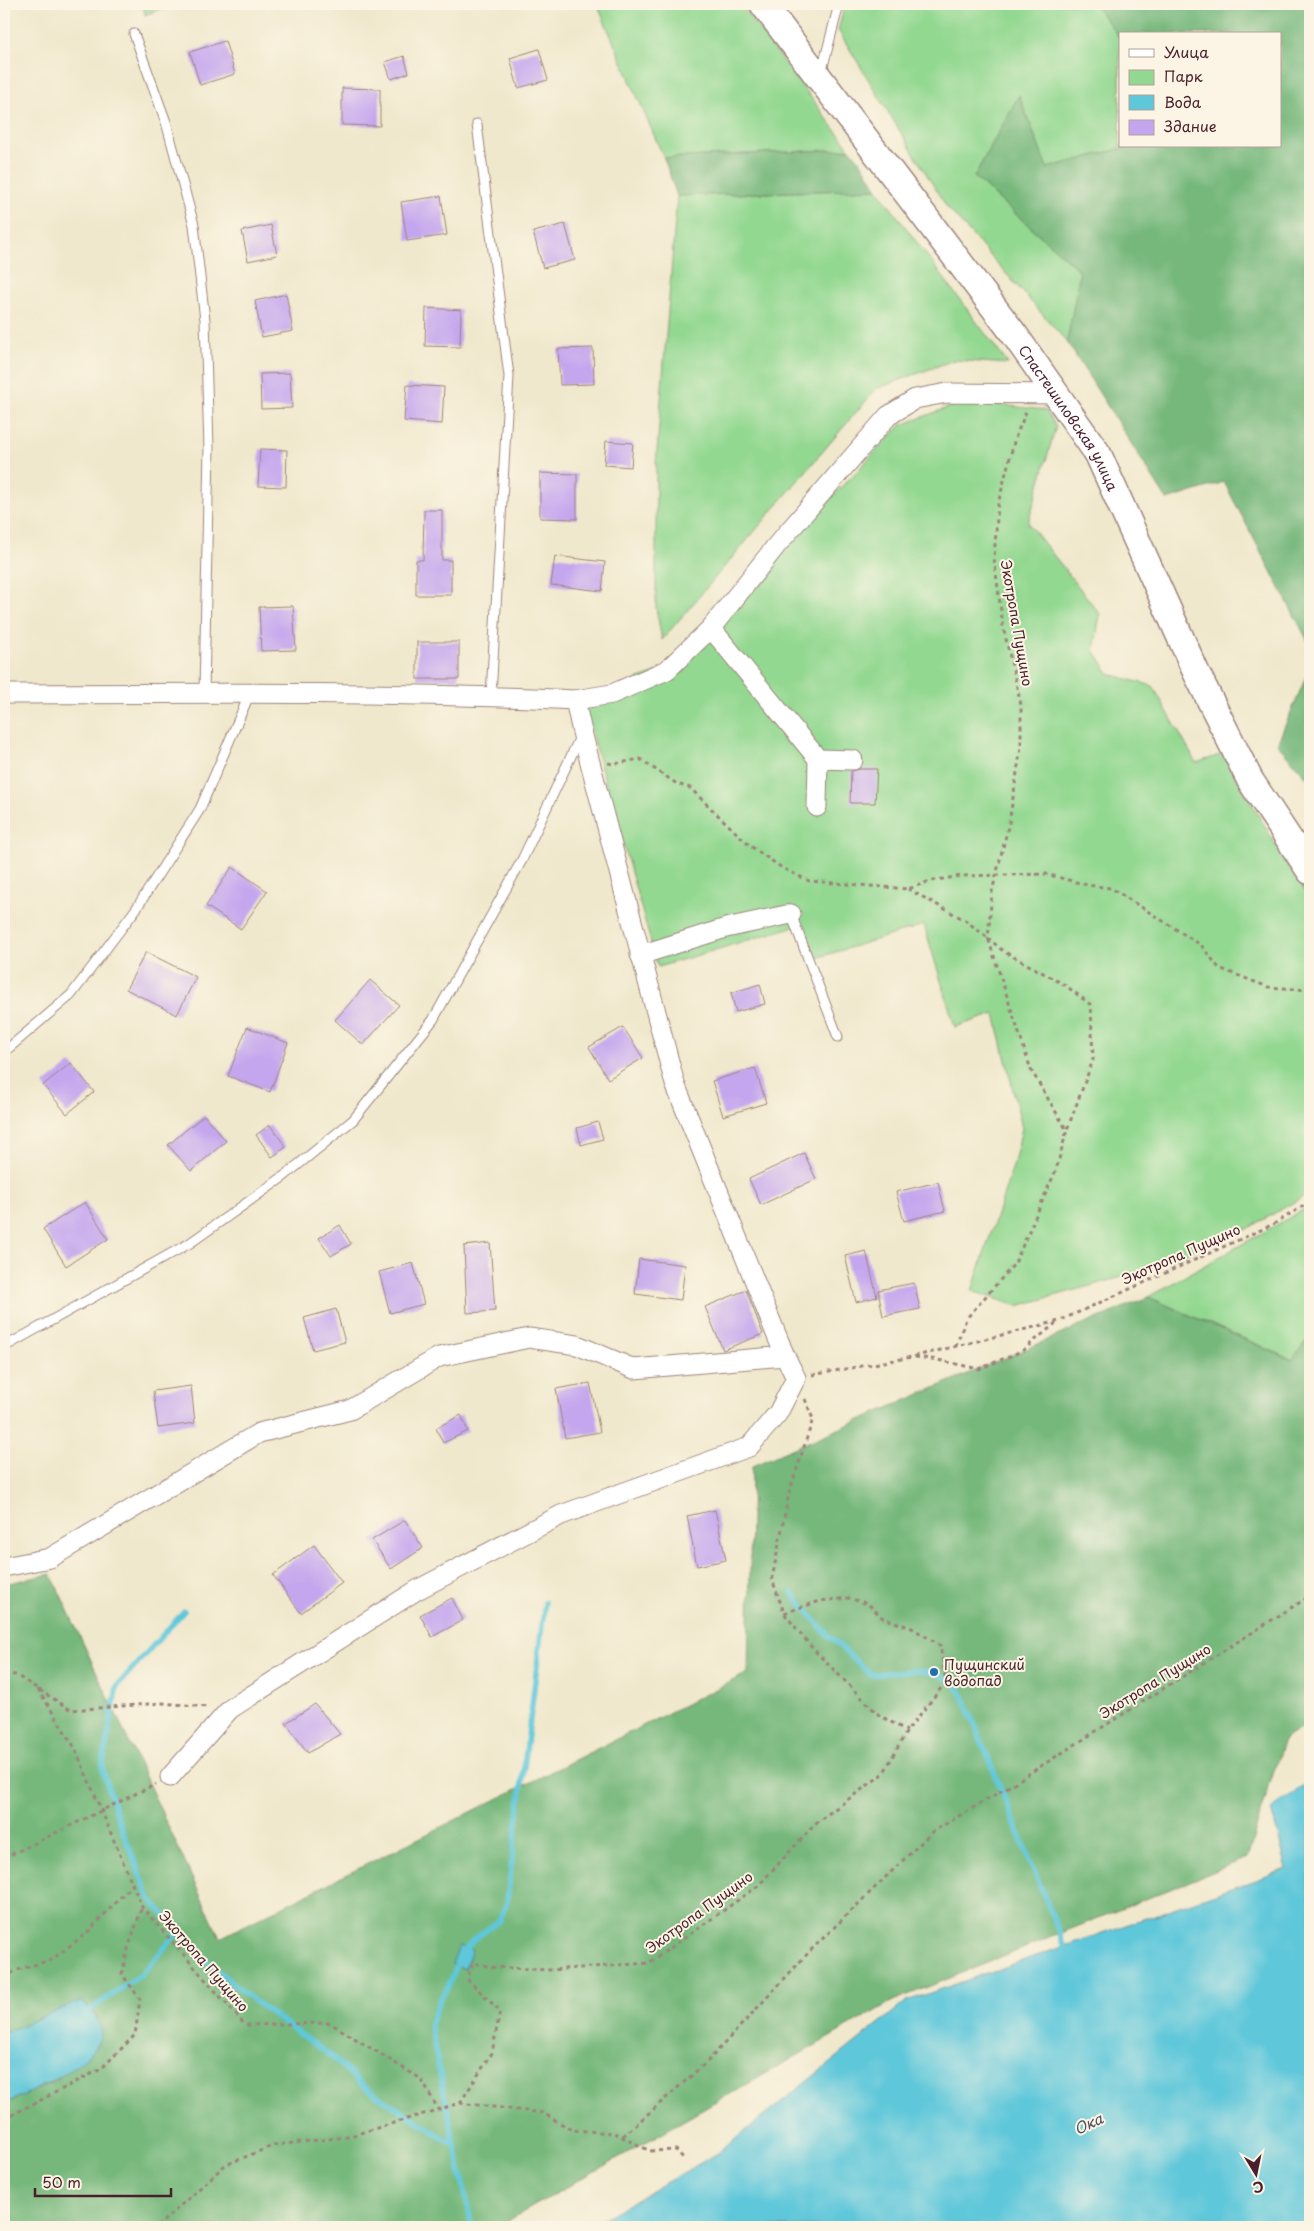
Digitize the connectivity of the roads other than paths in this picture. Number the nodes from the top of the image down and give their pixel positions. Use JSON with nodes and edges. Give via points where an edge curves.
{"nodes":[{"id":1,"x":763,"y":4,"type":"edge"},
{"id":2,"x":840,"y":4,"type":"edge"},
{"id":3,"x":134,"y":34,"type":"dead end"},
{"id":4,"x":820,"y":78,"type":"junction"},
{"id":5,"x":477,"y":124,"type":"dead end"},
{"id":6,"x":1056,"y":394,"type":"junction"},
{"id":7,"x":711,"y":628,"type":"junction"},
{"id":8,"x":204,"y":693,"type":"junction"},
{"id":9,"x":250,"y":693,"type":"junction"},
{"id":10,"x":4,"y":694,"type":"edge"},
{"id":11,"x":491,"y":696,"type":"junction"},
{"id":12,"x":575,"y":700,"type":"junction"},
{"id":13,"x":582,"y":732,"type":"junction"},
{"id":14,"x":818,"y":759,"type":"junction"},
{"id":15,"x":853,"y":760,"type":"dead end"},
{"id":16,"x":817,"y":807,"type":"dead end"},
{"id":17,"x":1310,"y":871,"type":"edge"},
{"id":18,"x":791,"y":914,"type":"joint"},
{"id":19,"x":640,"y":955,"type":"junction"},
{"id":20,"x":838,"y":1037,"type":"dead end"},
{"id":21,"x":4,"y":1052,"type":"edge"},
{"id":22,"x":4,"y":1347,"type":"edge"},
{"id":23,"x":785,"y":1356,"type":"junction"},
{"id":24,"x":4,"y":1567,"type":"edge"},
{"id":25,"x":170,"y":1777,"type":"road end"}],
"edges":[{"from":1,"to":4,"type":"street","name":"Спастешиловская улица"},
{"from":2,"to":4,"type":"lane"},
{"from":3,"to":8,"type":"lane","via":[[166,122],[194,225],[205,320],[209,448]]},
{"from":4,"to":6,"type":"street","name":"Спастешиловская улица"},
{"from":5,"to":11,"type":"lane","via":[[509,376]]},
{"from":6,"to":7,"type":"street","via":[[947,393],[915,399],[888,416],[776,546]]},
{"from":6,"to":17,"type":"street","name":"Спастешиловская улица","via":[[1098,454],[1196,672],[1250,780]]},
{"from":7,"to":12,"type":"street","via":[[667,670],[612,694]]},
{"from":7,"to":14,"type":"street"},
{"from":8,"to":9,"type":"street"},
{"from":8,"to":10,"type":"street"},
{"from":9,"to":11,"type":"street"},
{"from":9,"to":21,"type":"lane","via":[[200,809],[136,909],[71,995]]},
{"from":11,"to":12,"type":"street"},
{"from":12,"to":13,"type":"street"},
{"from":13,"to":19,"type":"street"},
{"from":13,"to":22,"type":"lane","via":[[522,860],[433,1020],[354,1120],[283,1178],[190,1243]]},
{"from":14,"to":15,"type":"street"},
{"from":14,"to":16,"type":"street"},
{"from":18,"to":19,"type":"street","via":[[726,928]]},
{"from":18,"to":20,"type":"lane"},
{"from":19,"to":23,"type":"street","via":[[675,1084]]},
{"from":23,"to":24,"type":"street","via":[[634,1370],[577,1345],[529,1338],[439,1357],[350,1410],[259,1433],[50,1558]]},
{"from":23,"to":25,"type":"street","via":[[796,1378],[778,1413],[749,1447],[561,1515],[417,1590],[230,1709]]}]}
